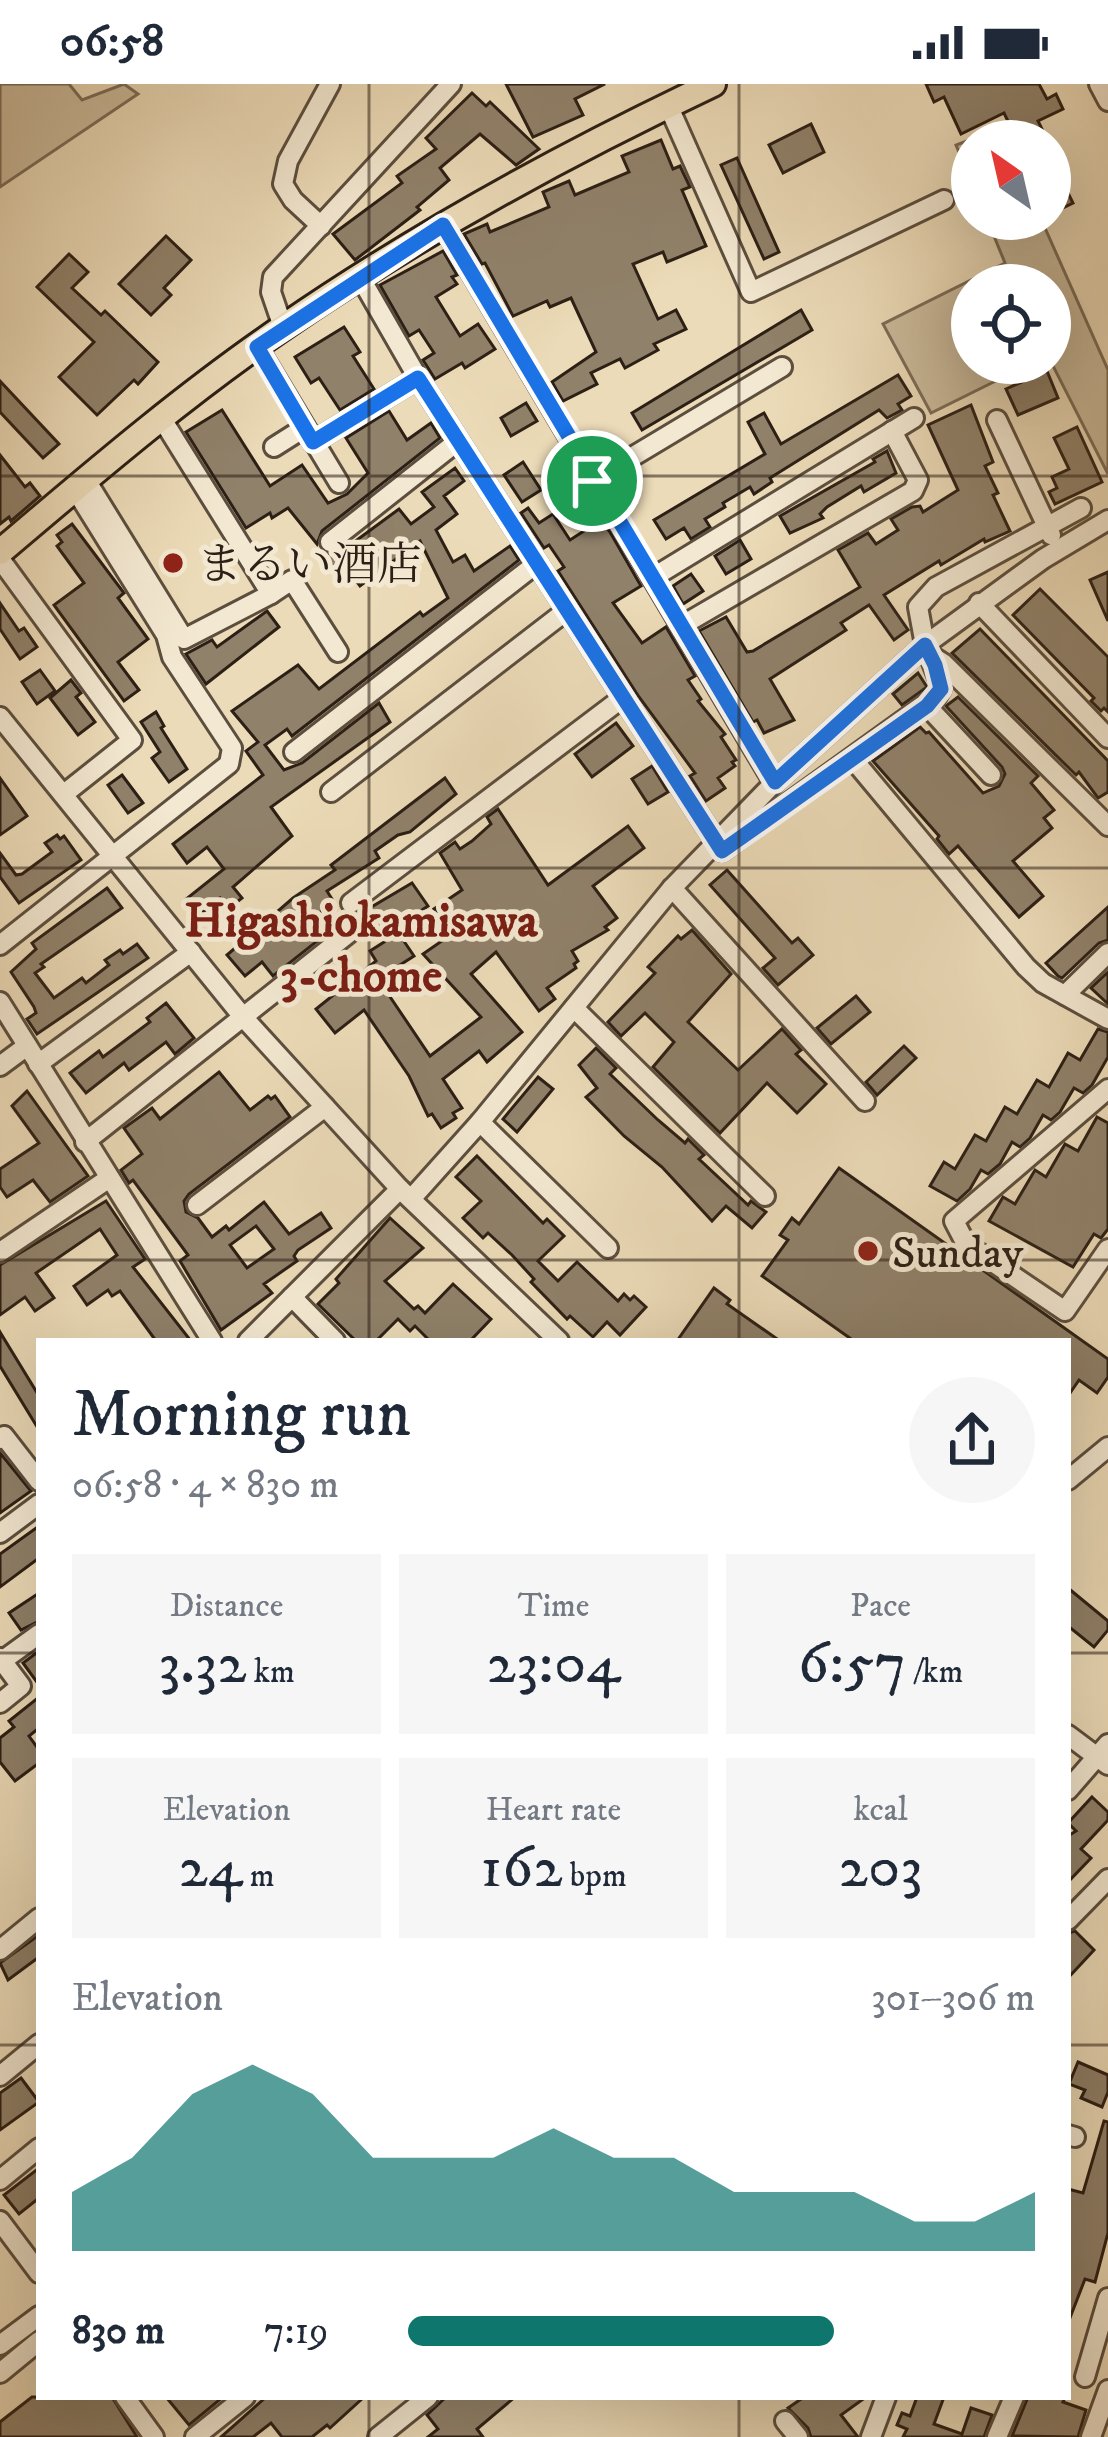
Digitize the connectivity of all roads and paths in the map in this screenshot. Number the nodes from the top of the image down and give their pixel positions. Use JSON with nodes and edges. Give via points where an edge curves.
{"nodes":[{"id":1,"x":330,"y":84,"type":"edge"},
{"id":2,"x":452,"y":84,"type":"edge"},
{"id":3,"x":713,"y":84,"type":"edge"},
{"id":4,"x":1099,"y":84,"type":"edge"},
{"id":5,"x":1108,"y":101,"type":"edge"},
{"id":6,"x":668,"y":105,"type":"junction"},
{"id":7,"x":944,"y":200,"type":"dead end"},
{"id":8,"x":443,"y":225,"type":"junction"},
{"id":9,"x":321,"y":226,"type":"junction"},
{"id":10,"x":360,"y":277,"type":"junction"},
{"id":11,"x":283,"y":327,"type":"junction"},
{"id":12,"x":257,"y":347,"type":"junction"},
{"id":13,"x":782,"y":367,"type":"dead end"},
{"id":14,"x":418,"y":378,"type":"junction"},
{"id":15,"x":914,"y":418,"type":"dead end"},
{"id":16,"x":162,"y":419,"type":"junction"},
{"id":17,"x":998,"y":420,"type":"dead end"},
{"id":18,"x":892,"y":431,"type":"junction"},
{"id":19,"x":309,"y":435,"type":"junction"},
{"id":20,"x":458,"y":440,"type":"junction"},
{"id":21,"x":274,"y":447,"type":"dead end"},
{"id":22,"x":592,"y":481,"type":"junction"},
{"id":23,"x":339,"y":483,"type":"dead end"},
{"id":24,"x":80,"y":485,"type":"junction"},
{"id":25,"x":1081,"y":508,"type":"dead end"},
{"id":26,"x":1108,"y":520,"type":"edge"},
{"id":27,"x":1046,"y":527,"type":"junction"},
{"id":28,"x":330,"y":542,"type":"dead end"},
{"id":29,"x":1060,"y":549,"type":"junction"},
{"id":30,"x":0,"y":555,"type":"edge"},
{"id":31,"x":536,"y":564,"type":"junction"},
{"id":32,"x":652,"y":578,"type":"junction"},
{"id":33,"x":271,"y":594,"type":"junction"},
{"id":34,"x":979,"y":603,"type":"junction"},
{"id":35,"x":566,"y":611,"type":"junction"},
{"id":36,"x":681,"y":626,"type":"junction"},
{"id":37,"x":928,"y":650,"type":"junction"},
{"id":38,"x":338,"y":652,"type":"dead end"},
{"id":39,"x":621,"y":699,"type":"junction"},
{"id":40,"x":927,"y":706,"type":"junction"},
{"id":41,"x":0,"y":717,"type":"edge"},
{"id":42,"x":1108,"y":738,"type":"edge"},
{"id":43,"x":294,"y":752,"type":"dead end"},
{"id":44,"x":852,"y":758,"type":"junction"},
{"id":45,"x":991,"y":775,"type":"dead end"},
{"id":46,"x":775,"y":782,"type":"junction"},
{"id":47,"x":331,"y":792,"type":"dead end"},
{"id":48,"x":64,"y":794,"type":"junction"},
{"id":49,"x":1108,"y":826,"type":"edge"},
{"id":50,"x":716,"y":842,"type":"junction"},
{"id":51,"x":115,"y":857,"type":"junction"},
{"id":52,"x":672,"y":888,"type":"junction"},
{"id":53,"x":351,"y":903,"type":"dead end"},
{"id":54,"x":350,"y":933,"type":"dead end"},
{"id":55,"x":0,"y":945,"type":"edge"},
{"id":56,"x":191,"y":952,"type":"junction"},
{"id":57,"x":1108,"y":953,"type":"edge"},
{"id":58,"x":1065,"y":995,"type":"junction"},
{"id":59,"x":0,"y":1002,"type":"edge"},
{"id":60,"x":574,"y":1008,"type":"junction"},
{"id":61,"x":243,"y":1017,"type":"junction"},
{"id":62,"x":1108,"y":1019,"type":"edge"},
{"id":63,"x":32,"y":1055,"type":"junction"},
{"id":64,"x":0,"y":1066,"type":"edge"},
{"id":65,"x":1108,"y":1089,"type":"edge"},
{"id":66,"x":865,"y":1101,"type":"dead end"},
{"id":67,"x":325,"y":1106,"type":"junction"},
{"id":68,"x":480,"y":1123,"type":"junction"},
{"id":69,"x":85,"y":1142,"type":"junction"},
{"id":70,"x":108,"y":1178,"type":"junction"},
{"id":71,"x":406,"y":1194,"type":"junction"},
{"id":72,"x":765,"y":1196,"type":"dead end"},
{"id":73,"x":196,"y":1205,"type":"dead end"},
{"id":74,"x":608,"y":1248,"type":"dead end"},
{"id":75,"x":1108,"y":1249,"type":"edge"},
{"id":76,"x":0,"y":1252,"type":"edge"},
{"id":77,"x":292,"y":1297,"type":"junction"},
{"id":78,"x":210,"y":1338,"type":"edge"},
{"id":79,"x":251,"y":1338,"type":"edge"},
{"id":80,"x":332,"y":1338,"type":"edge"},
{"id":81,"x":556,"y":1338,"type":"edge"},
{"id":82,"x":0,"y":1439,"type":"edge"},
{"id":83,"x":1108,"y":1447,"type":"edge"},
{"id":84,"x":36,"y":1477,"type":"edge"},
{"id":85,"x":1071,"y":1478,"type":"edge"},
{"id":86,"x":36,"y":1506,"type":"edge"},
{"id":87,"x":0,"y":1533,"type":"edge"},
{"id":88,"x":36,"y":1636,"type":"edge"},
{"id":89,"x":1,"y":1660,"type":"edge"},
{"id":90,"x":0,"y":1703,"type":"edge"},
{"id":91,"x":1071,"y":1737,"type":"edge"},
{"id":92,"x":1104,"y":1756,"type":"edge"},
{"id":93,"x":1071,"y":1787,"type":"edge"},
{"id":94,"x":1108,"y":1879,"type":"edge"},
{"id":95,"x":1071,"y":1917,"type":"edge"},
{"id":96,"x":36,"y":1920,"type":"edge"},
{"id":97,"x":0,"y":1950,"type":"edge"},
{"id":98,"x":36,"y":2046,"type":"edge"},
{"id":99,"x":0,"y":2076,"type":"edge"},
{"id":100,"x":36,"y":2150,"type":"edge"},
{"id":101,"x":0,"y":2180,"type":"edge"},
{"id":102,"x":0,"y":2221,"type":"edge"},
{"id":103,"x":36,"y":2269,"type":"edge"},
{"id":104,"x":1108,"y":2297,"type":"edge"},
{"id":105,"x":36,"y":2318,"type":"edge"},
{"id":106,"x":36,"y":2343,"type":"edge"},
{"id":107,"x":0,"y":2345,"type":"edge"},
{"id":108,"x":0,"y":2373,"type":"edge"},
{"id":109,"x":1076,"y":2374,"type":"edge"},
{"id":110,"x":1108,"y":2387,"type":"edge"},
{"id":111,"x":126,"y":2400,"type":"edge"},
{"id":112,"x":240,"y":2400,"type":"edge"},
{"id":113,"x":424,"y":2400,"type":"edge"},
{"id":114,"x":885,"y":2400,"type":"edge"},
{"id":115,"x":1013,"y":2400,"type":"edge"},
{"id":116,"x":154,"y":2437,"type":"edge"},
{"id":117,"x":195,"y":2437,"type":"edge"},
{"id":118,"x":378,"y":2437,"type":"edge"},
{"id":119,"x":871,"y":2437,"type":"edge"},
{"id":120,"x":998,"y":2437,"type":"edge"},
{"id":121,"x":1091,"y":2437,"type":"edge"}],
"edges":[{"from":1,"to":9,"type":"street","via":[[283,184]]},
{"from":2,"to":9,"type":"street"},
{"from":3,"to":6,"type":"main road"},
{"from":4,"to":5,"type":"street"},
{"from":6,"to":7,"type":"street","via":[[751,292]]},
{"from":6,"to":8,"type":"main road"},
{"from":8,"to":10,"type":"main road"},
{"from":8,"to":22,"type":"street"},
{"from":9,"to":11,"type":"street","via":[[273,277]]},
{"from":10,"to":11,"type":"main road"},
{"from":10,"to":14,"type":"street"},
{"from":11,"to":12,"type":"main road"},
{"from":12,"to":16,"type":"main road"},
{"from":12,"to":19,"type":"street"},
{"from":13,"to":22,"type":"street"},
{"from":14,"to":19,"type":"street"},
{"from":14,"to":20,"type":"street"},
{"from":15,"to":18,"type":"street"},
{"from":16,"to":24,"type":"main road"},
{"from":16,"to":33,"type":"street"},
{"from":17,"to":27,"type":"street"},
{"from":18,"to":32,"type":"street"},
{"from":18,"to":36,"type":"street","via":[[918,480],[914,491]]},
{"from":19,"to":21,"type":"street"},
{"from":19,"to":23,"type":"street"},
{"from":20,"to":28,"type":"street"},
{"from":20,"to":31,"type":"street"},
{"from":22,"to":32,"type":"street"},
{"from":24,"to":30,"type":"main road"},
{"from":24,"to":33,"type":"street","via":[[184,639]]},
{"from":24,"to":51,"type":"street","via":[[172,657],[232,748],[229,764]]},
{"from":25,"to":27,"type":"street"},
{"from":26,"to":29,"type":"street"},
{"from":27,"to":29,"type":"street"},
{"from":27,"to":37,"type":"street","via":[[925,597],[918,607]]},
{"from":29,"to":34,"type":"street"},
{"from":30,"to":48,"type":"street","via":[[132,740]]},
{"from":31,"to":35,"type":"street"},
{"from":31,"to":43,"type":"street"},
{"from":32,"to":36,"type":"street"},
{"from":33,"to":38,"type":"street","via":[[292,580]]},
{"from":34,"to":37,"type":"street"},
{"from":34,"to":42,"type":"street"},
{"from":35,"to":39,"type":"street"},
{"from":35,"to":47,"type":"street"},
{"from":36,"to":46,"type":"street"},
{"from":37,"to":40,"type":"street","via":[[941,689]]},
{"from":37,"to":46,"type":"street"},
{"from":37,"to":49,"type":"street"},
{"from":39,"to":50,"type":"street"},
{"from":39,"to":53,"type":"street"},
{"from":40,"to":44,"type":"street"},
{"from":40,"to":45,"type":"street"},
{"from":41,"to":48,"type":"street"},
{"from":44,"to":50,"type":"street","via":[[722,851]]},
{"from":44,"to":58,"type":"street","via":[[1026,968]]},
{"from":46,"to":50,"type":"street"},
{"from":48,"to":51,"type":"street"},
{"from":50,"to":52,"type":"street"},
{"from":51,"to":55,"type":"street"},
{"from":51,"to":56,"type":"street"},
{"from":52,"to":60,"type":"street"},
{"from":52,"to":66,"type":"street"},
{"from":54,"to":61,"type":"street"},
{"from":56,"to":61,"type":"street"},
{"from":56,"to":63,"type":"street"},
{"from":57,"to":58,"type":"street"},
{"from":58,"to":62,"type":"street"},
{"from":59,"to":63,"type":"street"},
{"from":60,"to":68,"type":"street"},
{"from":60,"to":72,"type":"street"},
{"from":61,"to":67,"type":"street"},
{"from":61,"to":69,"type":"street"},
{"from":63,"to":64,"type":"street"},
{"from":63,"to":69,"type":"street"},
{"from":65,"to":75,"type":"street","via":[[954,1221],[966,1244],[1065,1311]]},
{"from":67,"to":71,"type":"street"},
{"from":67,"to":73,"type":"street"},
{"from":68,"to":71,"type":"street"},
{"from":68,"to":74,"type":"street"},
{"from":69,"to":70,"type":"street"},
{"from":70,"to":76,"type":"street"},
{"from":70,"to":78,"type":"street"},
{"from":71,"to":77,"type":"street"},
{"from":71,"to":81,"type":"street"},
{"from":77,"to":79,"type":"street"},
{"from":77,"to":80,"type":"street"},
{"from":82,"to":84,"type":"street"},
{"from":83,"to":85,"type":"street"},
{"from":86,"to":87,"type":"street"},
{"from":88,"to":89,"type":"street"},
{"from":89,"to":90,"type":"street","via":[[21,1686]]},
{"from":91,"to":92,"type":"street"},
{"from":92,"to":93,"type":"street"},
{"from":94,"to":95,"type":"street"},
{"from":96,"to":97,"type":"street"},
{"from":98,"to":99,"type":"street"},
{"from":100,"to":101,"type":"street"},
{"from":102,"to":103,"type":"street"},
{"from":104,"to":109,"type":"street"},
{"from":105,"to":107,"type":"street"},
{"from":106,"to":108,"type":"street"},
{"from":109,"to":110,"type":"street"},
{"from":110,"to":121,"type":"street"},
{"from":111,"to":116,"type":"street"},
{"from":112,"to":117,"type":"street"},
{"from":113,"to":118,"type":"street"},
{"from":114,"to":119,"type":"street"},
{"from":115,"to":120,"type":"street"}]}
